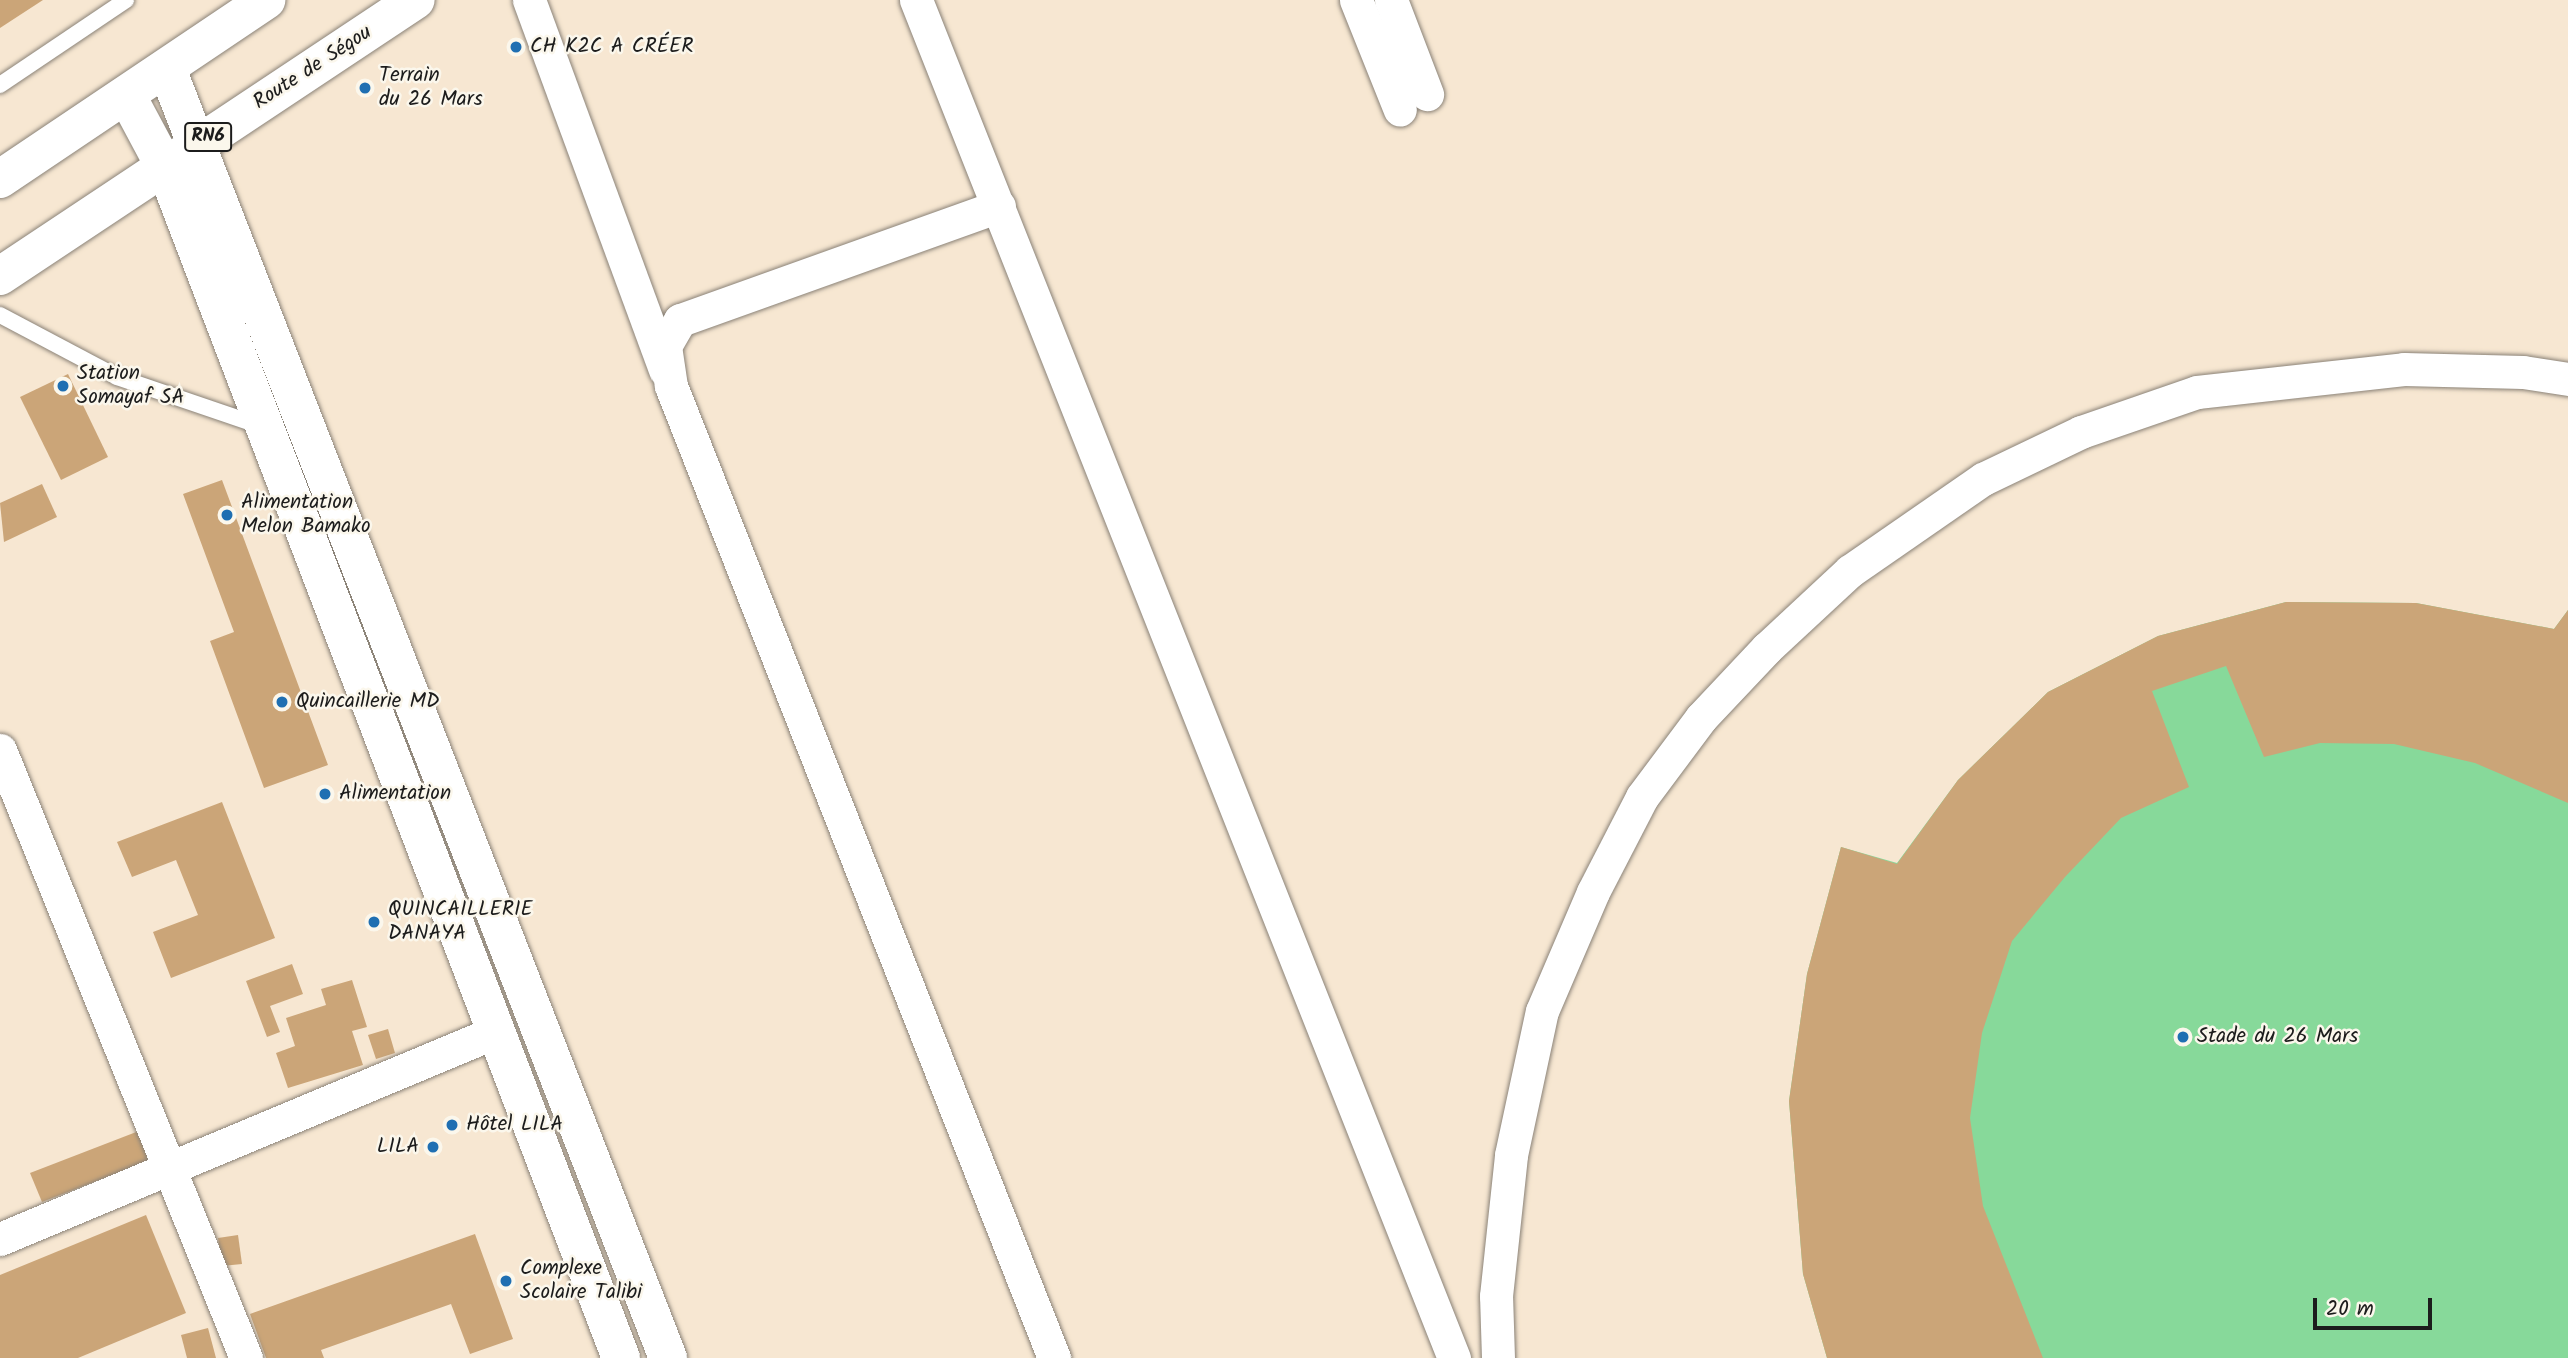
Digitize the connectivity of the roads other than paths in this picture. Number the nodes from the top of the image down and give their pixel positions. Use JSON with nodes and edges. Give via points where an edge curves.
{"nodes":[{"id":1,"x":126,"y":0,"type":"edge"},
{"id":2,"x":266,"y":0,"type":"edge"},
{"id":3,"x":416,"y":0,"type":"edge"},
{"id":4,"x":529,"y":0,"type":"edge"},
{"id":5,"x":916,"y":0,"type":"edge"},
{"id":6,"x":1356,"y":0,"type":"edge"},
{"id":7,"x":1391,"y":0,"type":"edge"},
{"id":8,"x":167,"y":69,"type":"junction"},
{"id":9,"x":0,"y":85,"type":"edge"},
{"id":10,"x":127,"y":96,"type":"junction"},
{"id":11,"x":198,"y":144,"type":"junction"},
{"id":12,"x":166,"y":169,"type":"junction"},
{"id":13,"x":0,"y":179,"type":"edge"},
{"id":14,"x":999,"y":206,"type":"junction"},
{"id":15,"x":0,"y":276,"type":"edge"},
{"id":16,"x":0,"y":315,"type":"edge"},
{"id":17,"x":2568,"y":379,"type":"edge"},
{"id":18,"x":671,"y":386,"type":"junction"},
{"id":19,"x":262,"y":427,"type":"junction"},
{"id":20,"x":0,"y":750,"type":"edge"},
{"id":21,"x":495,"y":1032,"type":"junction"},
{"id":22,"x":170,"y":1168,"type":"junction"},
{"id":23,"x":0,"y":1239,"type":"edge"},
{"id":24,"x":246,"y":1358,"type":"edge"},
{"id":25,"x":621,"y":1358,"type":"edge"},
{"id":26,"x":668,"y":1358,"type":"edge"},
{"id":27,"x":1054,"y":1358,"type":"edge"},
{"id":28,"x":1454,"y":1358,"type":"edge"},
{"id":29,"x":1498,"y":1358,"type":"edge"}],
"edges":[{"from":1,"to":9,"type":"lane"},
{"from":2,"to":8,"type":"main road"},
{"from":3,"to":11,"type":"main road","name":"Route de Ségou","number":"RN6"},
{"from":4,"to":18,"type":"street"},
{"from":5,"to":14,"type":"street"},
{"from":6,"to":7,"type":"street","via":[[1414,102]]},
{"from":8,"to":10,"type":"main road"},
{"from":8,"to":11,"type":"main road"},
{"from":10,"to":12,"type":"main road"},
{"from":10,"to":13,"type":"main road"},
{"from":11,"to":12,"type":"main road","name":"Route de Ségou","number":"RN6"},
{"from":11,"to":26,"type":"main road"},
{"from":12,"to":15,"type":"main road","name":"Route de Ségou","number":"RN6"},
{"from":12,"to":19,"type":"main road"},
{"from":14,"to":18,"type":"street","via":[[680,320],[665,346]]},
{"from":14,"to":28,"type":"street"},
{"from":16,"to":19,"type":"lane","via":[[117,377]]},
{"from":17,"to":29,"type":"street","via":[[2523,372],[2404,369],[2197,392],[2081,432],[1983,479],[1850,571],[1701,718],[1642,797],[1593,892],[1542,1011],[1511,1156],[1496,1296]]},
{"from":18,"to":27,"type":"street"},
{"from":19,"to":21,"type":"main road"},
{"from":20,"to":22,"type":"street"},
{"from":21,"to":22,"type":"street"},
{"from":21,"to":25,"type":"main road"},
{"from":22,"to":23,"type":"street"},
{"from":22,"to":24,"type":"street"}]}
